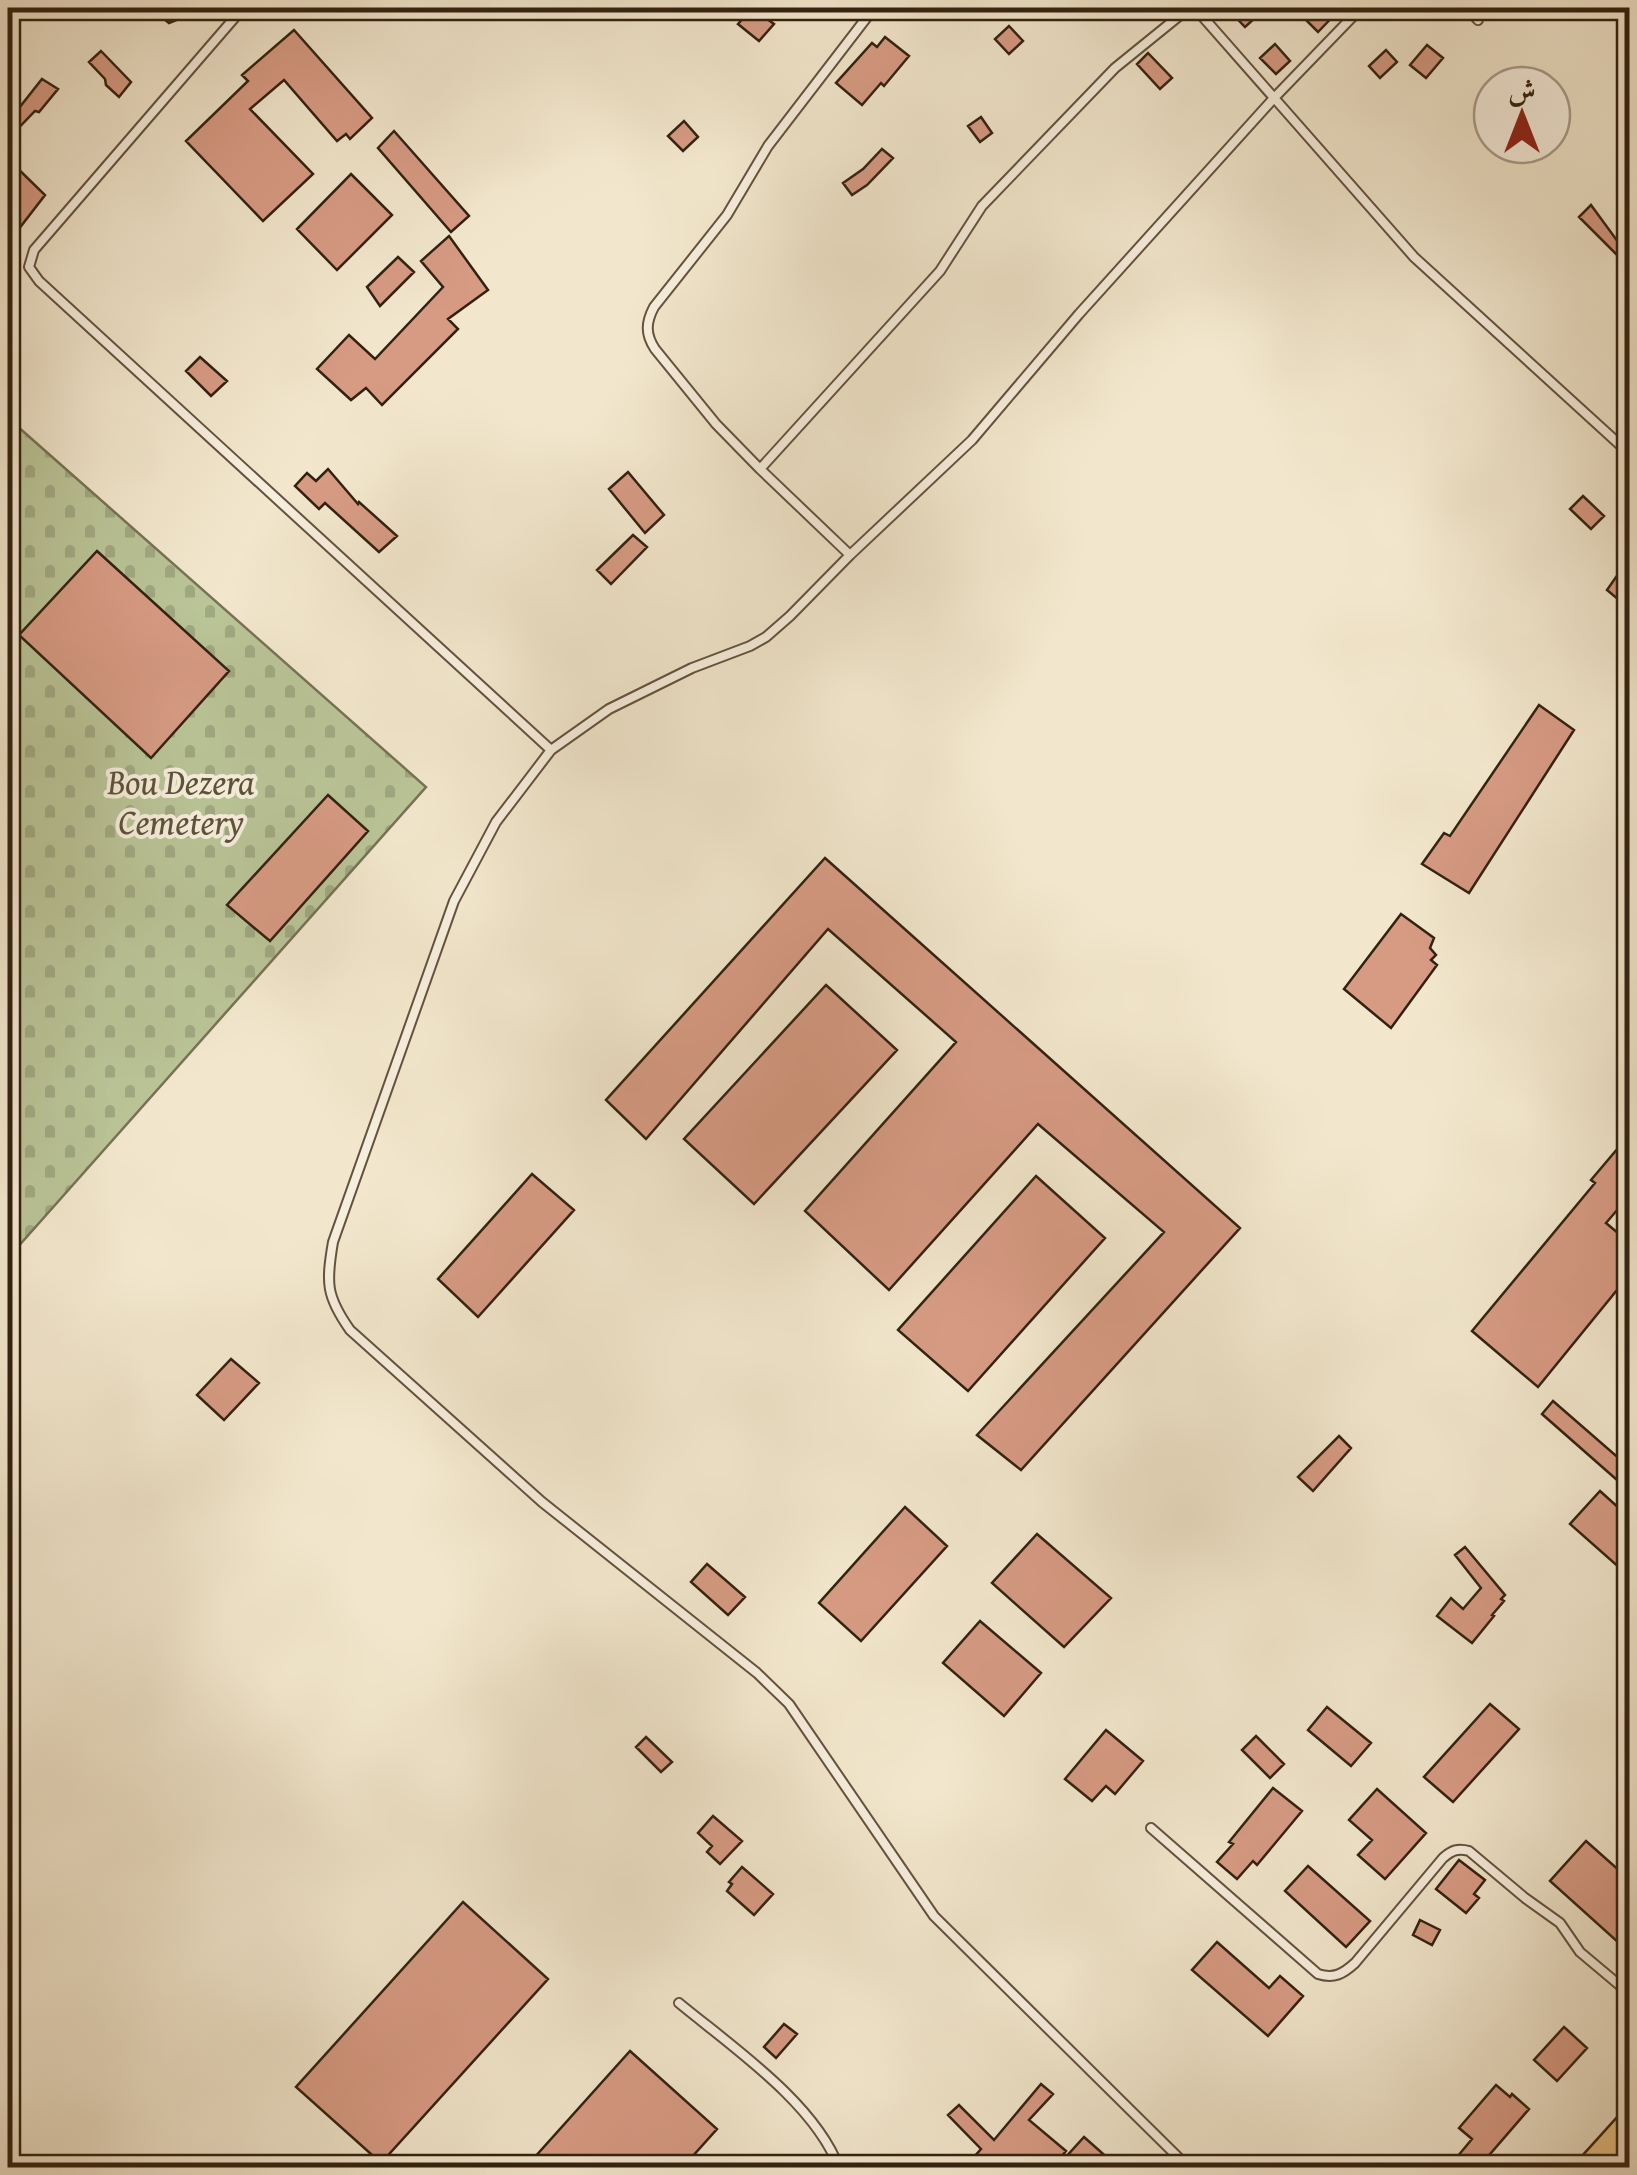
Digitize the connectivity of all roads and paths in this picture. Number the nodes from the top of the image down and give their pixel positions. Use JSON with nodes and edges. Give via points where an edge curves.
{"nodes":[{"id":1,"x":243,"y":8,"type":"edge"},
{"id":2,"x":874,"y":8,"type":"edge"},
{"id":3,"x":1192,"y":8,"type":"edge"},
{"id":4,"x":1361,"y":8,"type":"edge"},
{"id":5,"x":1467,"y":8,"type":"edge"},
{"id":6,"x":1478,"y":20,"type":"dead end"},
{"id":7,"x":1274,"y":98,"type":"junction"},
{"id":8,"x":1630,"y":454,"type":"edge"},
{"id":9,"x":760,"y":469,"type":"junction"},
{"id":10,"x":850,"y":556,"type":"junction"},
{"id":11,"x":551,"y":750,"type":"junction"},
{"id":12,"x":1150,"y":1828,"type":"dead end"},
{"id":13,"x":1630,"y":1994,"type":"edge"},
{"id":14,"x":679,"y":2002,"type":"dead end"},
{"id":15,"x":1630,"y":2127,"type":"edge"},
{"id":16,"x":839,"y":2168,"type":"edge"},
{"id":17,"x":1190,"y":2168,"type":"edge"},
{"id":18,"x":1593,"y":2168,"type":"edge"}],
"edges":[{"from":1,"to":11,"type":"lane","via":[[70,206],[29,266]]},
{"from":2,"to":9,"type":"lane","via":[[648,318],[655,349]]},
{"from":3,"to":7,"type":"lane"},
{"from":3,"to":9,"type":"lane","via":[[1115,68],[982,206],[940,270]]},
{"from":4,"to":7,"type":"lane"},
{"from":5,"to":6,"type":"lane"},
{"from":7,"to":8,"type":"lane","via":[[1414,257]]},
{"from":7,"to":10,"type":"lane","via":[[972,440]]},
{"from":9,"to":10,"type":"lane"},
{"from":10,"to":11,"type":"lane","via":[[766,637],[638,693]]},
{"from":11,"to":17,"type":"lane","via":[[496,822],[454,902],[333,1242],[333,1306],[350,1330],[542,1502],[789,1704],[934,1916]]},
{"from":12,"to":13,"type":"lane","via":[[1318,1974],[1337,1976],[1356,1964],[1444,1858],[1463,1850],[1560,1922],[1580,1952]]},
{"from":14,"to":16,"type":"lane","via":[[803,2111]]},
{"from":15,"to":18,"type":"highway"}]}
